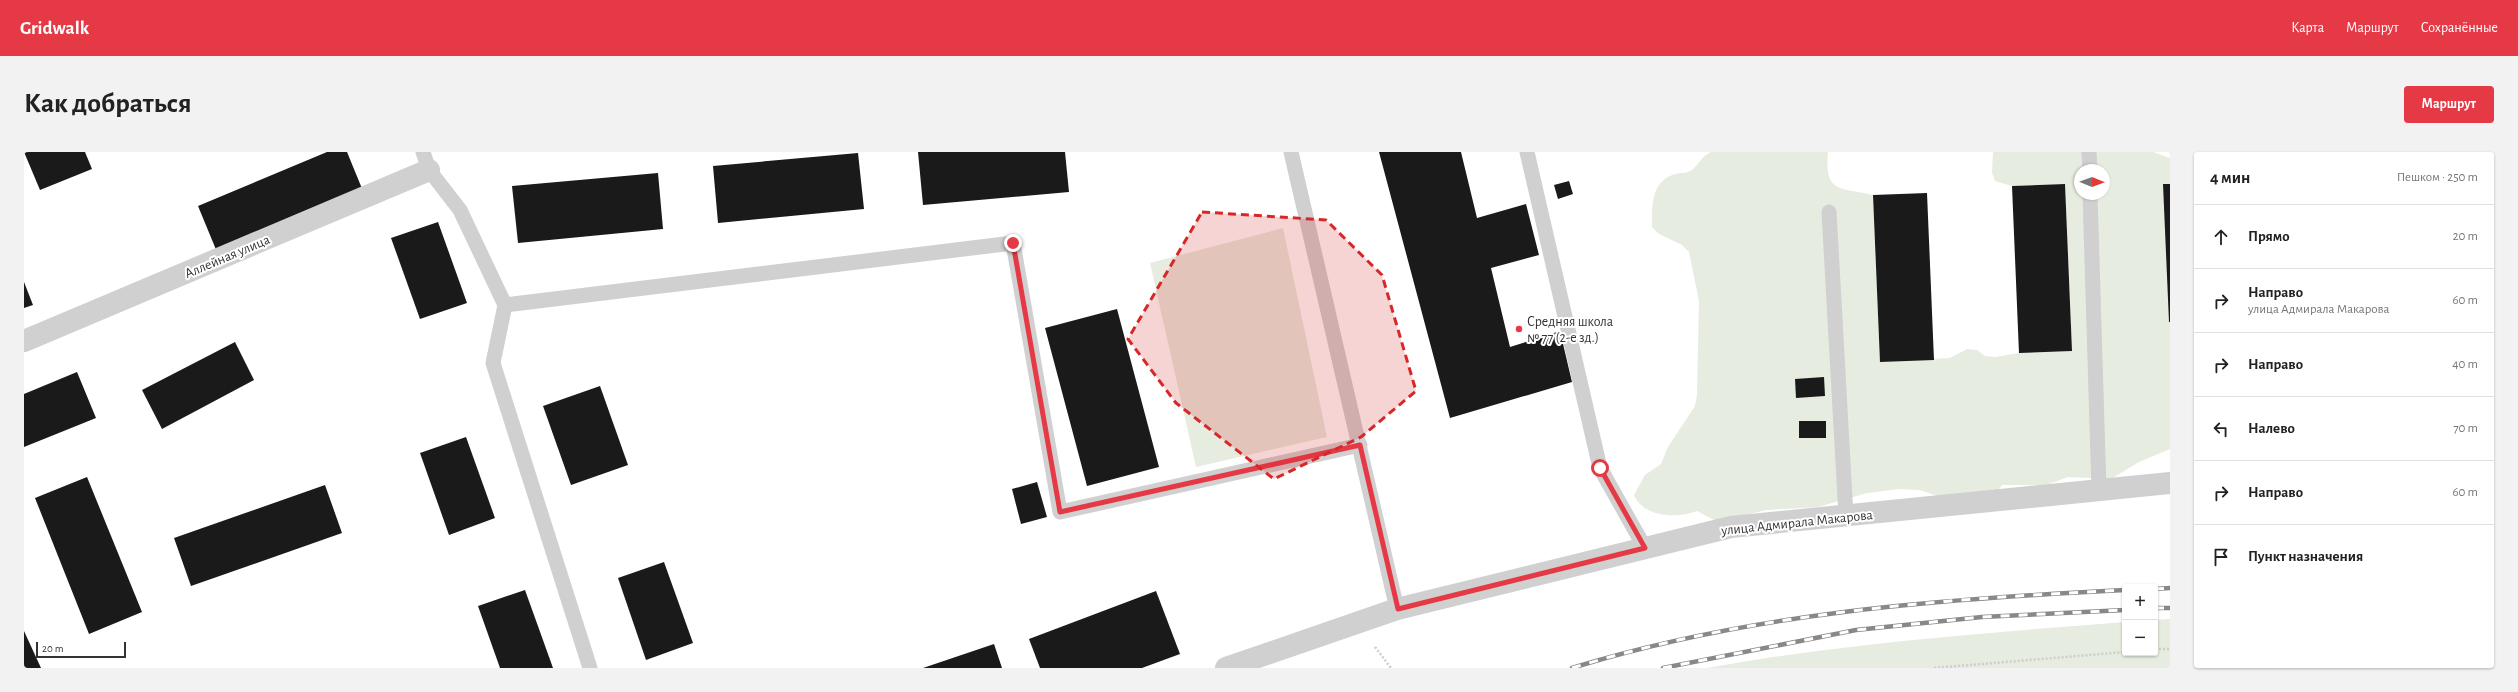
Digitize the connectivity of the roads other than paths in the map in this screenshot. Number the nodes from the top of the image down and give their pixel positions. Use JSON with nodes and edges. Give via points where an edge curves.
{"nodes":[{"id":1,"x":1291,"y":152,"type":"edge"},
{"id":2,"x":1527,"y":152,"type":"edge"},
{"id":3,"x":2089,"y":152,"type":"edge"},
{"id":4,"x":426,"y":161,"type":"edge"},
{"id":5,"x":2090,"y":164,"type":"edge"},
{"id":6,"x":2090,"y":200,"type":"edge"},
{"id":7,"x":1829,"y":212,"type":"dead end"},
{"id":8,"x":505,"y":304,"type":"junction"},
{"id":9,"x":24,"y":341,"type":"edge"},
{"id":10,"x":1360,"y":445,"type":"junction"},
{"id":11,"x":2170,"y":483,"type":"edge"},
{"id":12,"x":2099,"y":491,"type":"junction"},
{"id":13,"x":1846,"y":516,"type":"junction"},
{"id":14,"x":1645,"y":548,"type":"junction"},
{"id":15,"x":1398,"y":609,"type":"junction"},
{"id":16,"x":590,"y":668,"type":"edge"},
{"id":17,"x":1226,"y":668,"type":"edge"}],
"edges":[{"from":1,"to":10,"type":"lane"},
{"from":2,"to":14,"type":"lane","via":[[1600,468]]},
{"from":3,"to":5,"type":"lane"},
{"from":4,"to":8,"type":"lane","via":[[460,210]]},
{"from":4,"to":9,"type":"street","name":"Аллейная улица"},
{"from":6,"to":12,"type":"lane"},
{"from":7,"to":13,"type":"lane"},
{"from":8,"to":10,"type":"lane","via":[[1013,243],[1060,512]]},
{"from":8,"to":16,"type":"lane","via":[[493,363]]},
{"from":10,"to":15,"type":"lane"},
{"from":11,"to":12,"type":"street","name":"улица Адмирала Макарова"},
{"from":12,"to":13,"type":"street","name":"улица Адмирала Макарова"},
{"from":13,"to":14,"type":"street","name":"улица Адмирала Макарова","via":[[1731,527]]},
{"from":14,"to":15,"type":"street","name":"улица Адмирала Макарова"},
{"from":15,"to":17,"type":"street","name":"улица Адмирала Макарова"}]}
